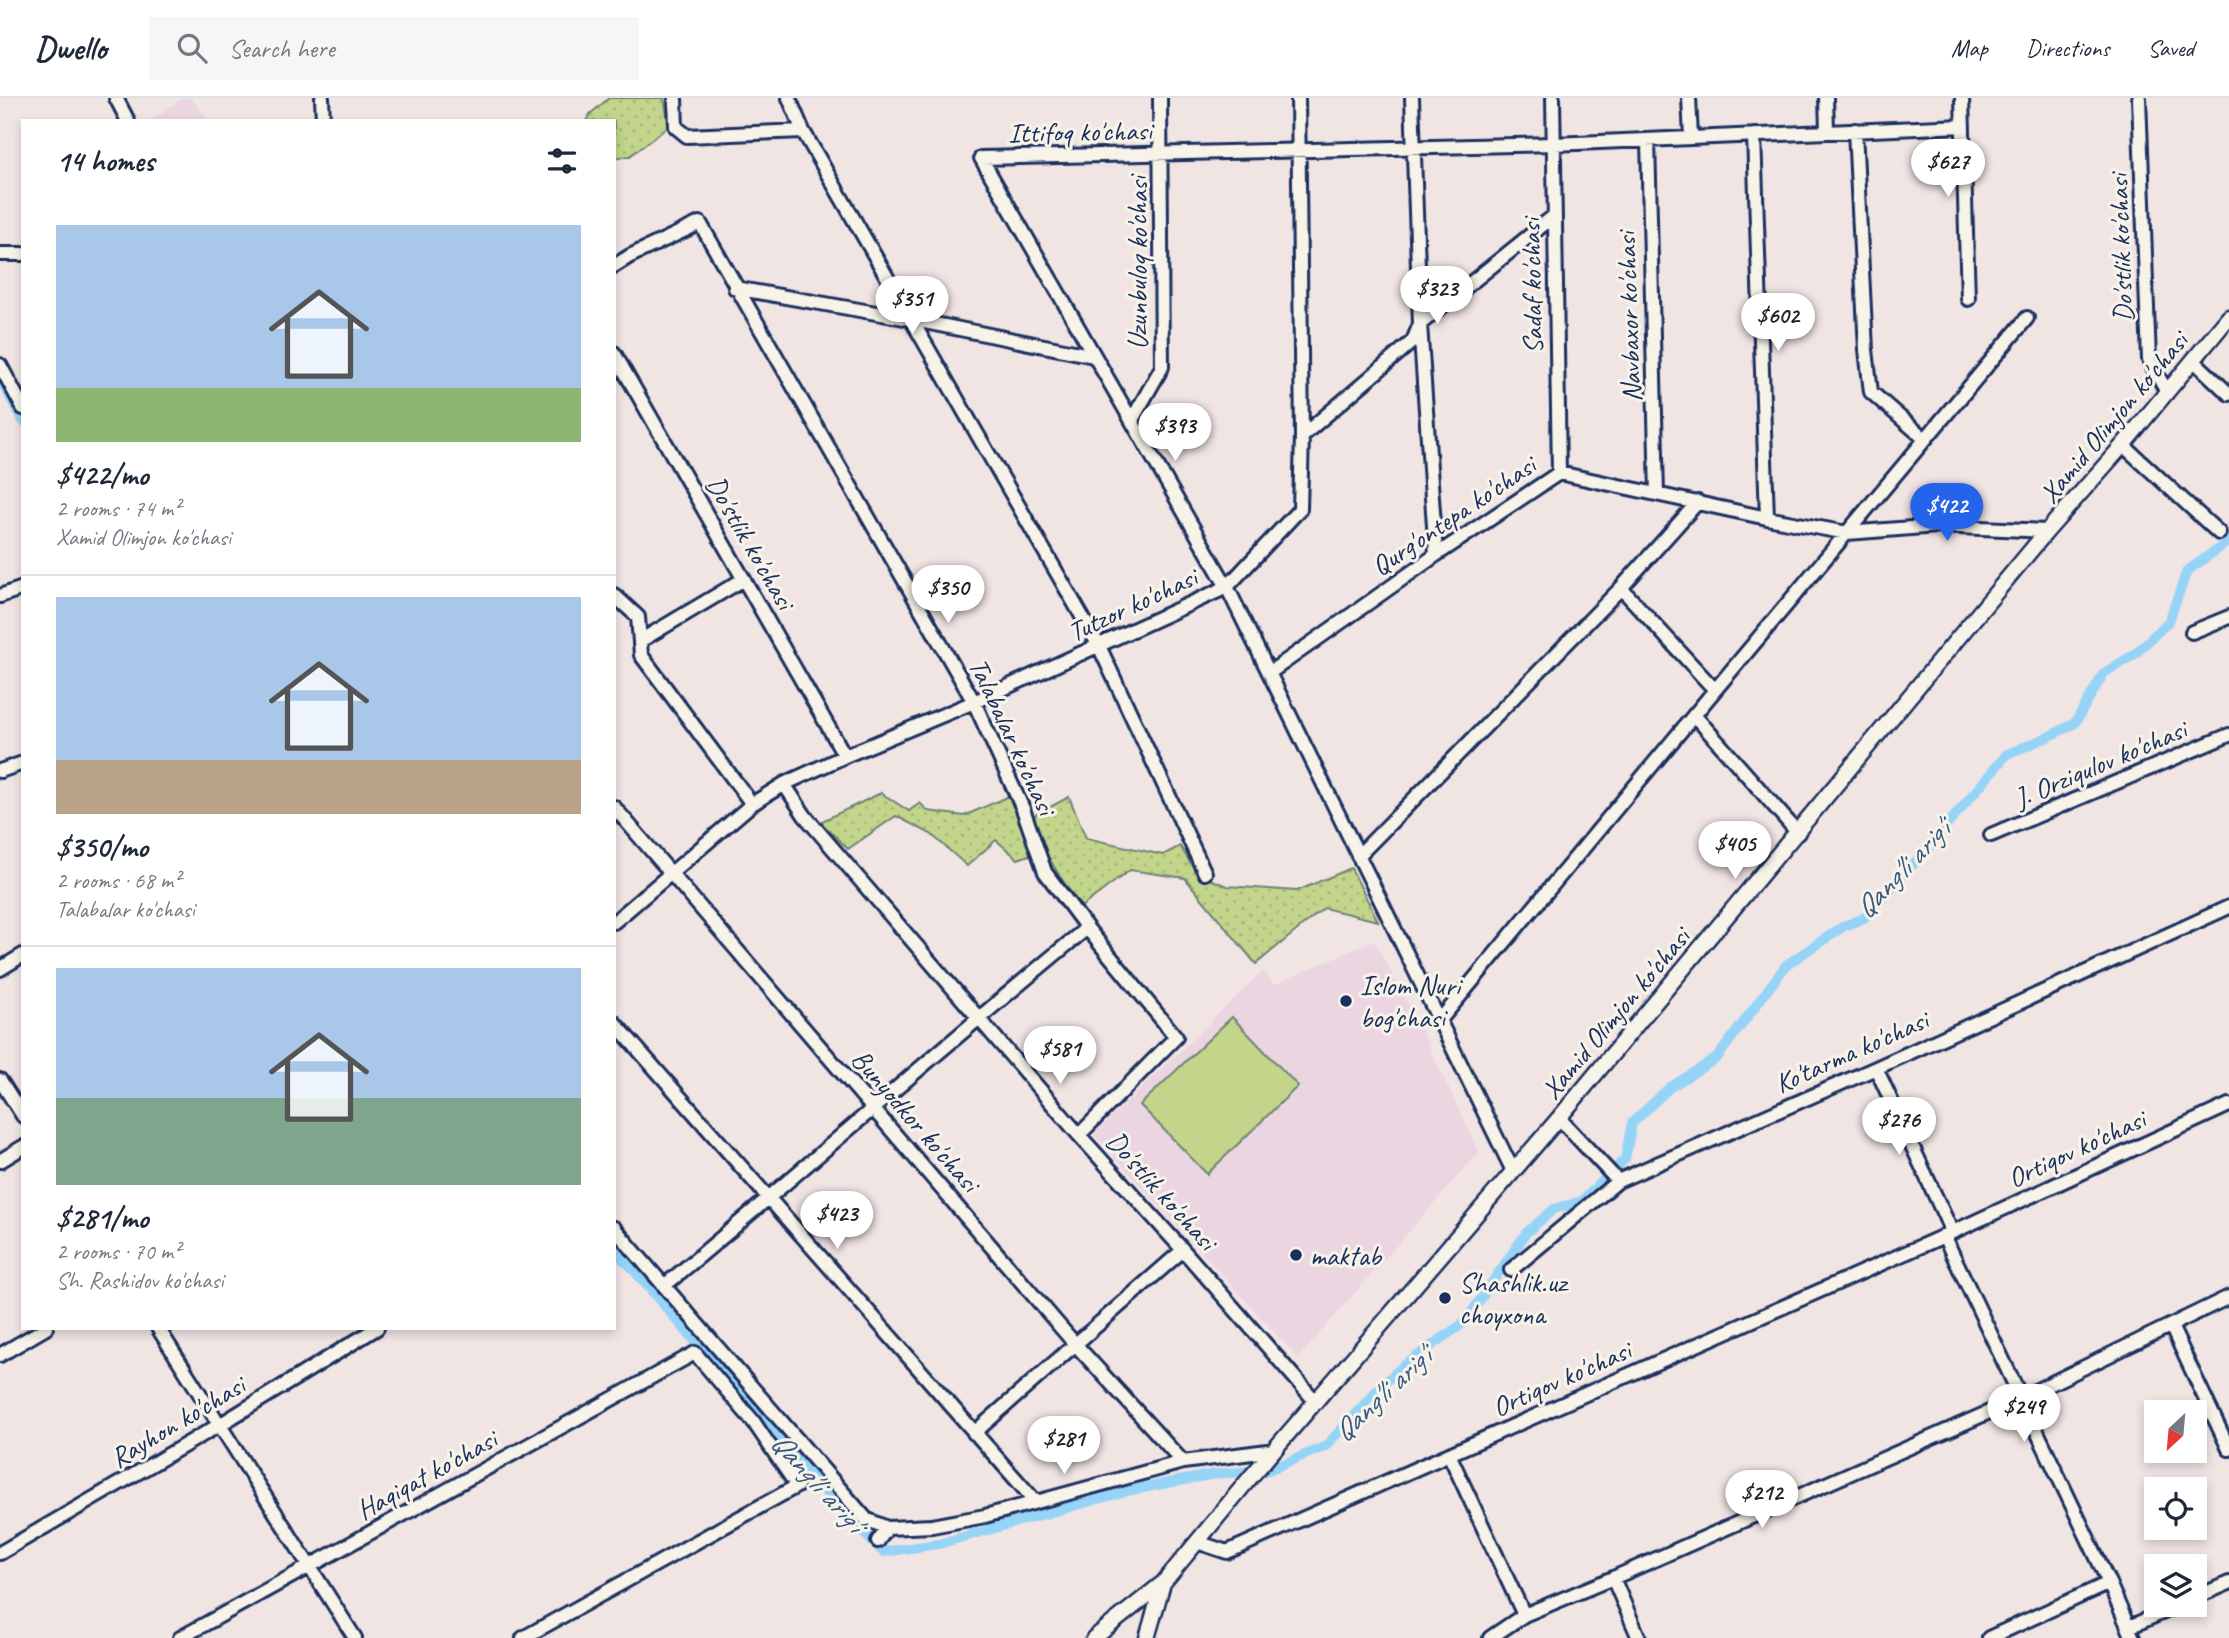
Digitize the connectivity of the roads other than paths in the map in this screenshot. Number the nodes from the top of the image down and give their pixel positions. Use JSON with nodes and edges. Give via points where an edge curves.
{"nodes":[{"id":1,"x":116,"y":98,"type":"edge"},
{"id":2,"x":322,"y":98,"type":"edge"},
{"id":3,"x":675,"y":98,"type":"edge"},
{"id":4,"x":789,"y":98,"type":"edge"},
{"id":5,"x":1160,"y":98,"type":"edge"},
{"id":6,"x":1298,"y":98,"type":"edge"},
{"id":7,"x":1412,"y":98,"type":"edge"},
{"id":8,"x":1553,"y":98,"type":"edge"},
{"id":9,"x":1689,"y":98,"type":"edge"},
{"id":10,"x":1826,"y":98,"type":"edge"},
{"id":11,"x":1962,"y":98,"type":"edge"},
{"id":12,"x":2139,"y":98,"type":"edge"},
{"id":13,"x":127,"y":119,"type":"edge"},
{"id":14,"x":323,"y":119,"type":"edge"},
{"id":15,"x":1963,"y":126,"type":"junction"},
{"id":16,"x":1827,"y":130,"type":"junction"},
{"id":17,"x":1855,"y":130,"type":"junction"},
{"id":18,"x":803,"y":131,"type":"junction"},
{"id":19,"x":1754,"y":135,"type":"junction"},
{"id":20,"x":1691,"y":137,"type":"junction"},
{"id":21,"x":1648,"y":140,"type":"junction"},
{"id":22,"x":1554,"y":144,"type":"junction"},
{"id":23,"x":1414,"y":146,"type":"junction"},
{"id":24,"x":1299,"y":150,"type":"junction"},
{"id":25,"x":1161,"y":154,"type":"junction"},
{"id":26,"x":1554,"y":216,"type":"junction"},
{"id":27,"x":0,"y":254,"type":"edge"},
{"id":28,"x":21,"y":254,"type":"edge"},
{"id":29,"x":616,"y":265,"type":"edge"},
{"id":30,"x":735,"y":288,"type":"junction"},
{"id":31,"x":1968,"y":299,"type":"dead end"},
{"id":32,"x":2229,"y":317,"type":"edge"},
{"id":33,"x":2027,"y":318,"type":"dead end"},
{"id":34,"x":911,"y":319,"type":"junction"},
{"id":35,"x":1420,"y":324,"type":"junction"},
{"id":36,"x":616,"y":356,"type":"edge"},
{"id":37,"x":1094,"y":356,"type":"junction"},
{"id":38,"x":2193,"y":360,"type":"junction"},
{"id":39,"x":0,"y":365,"type":"edge"},
{"id":40,"x":2167,"y":392,"type":"junction"},
{"id":41,"x":2229,"y":394,"type":"edge"},
{"id":42,"x":21,"y":404,"type":"edge"},
{"id":43,"x":1132,"y":420,"type":"junction"},
{"id":44,"x":1302,"y":436,"type":"junction"},
{"id":45,"x":1925,"y":439,"type":"junction"},
{"id":46,"x":2123,"y":445,"type":"junction"},
{"id":47,"x":1559,"y":473,"type":"junction"},
{"id":48,"x":1657,"y":494,"type":"junction"},
{"id":49,"x":1698,"y":502,"type":"junction"},
{"id":50,"x":1768,"y":518,"type":"junction"},
{"id":51,"x":2047,"y":531,"type":"junction"},
{"id":52,"x":1847,"y":533,"type":"junction"},
{"id":53,"x":2219,"y":533,"type":"dead end"},
{"id":54,"x":1436,"y":555,"type":"junction"},
{"id":55,"x":744,"y":579,"type":"junction"},
{"id":56,"x":1227,"y":587,"type":"junction"},
{"id":57,"x":1621,"y":588,"type":"junction"},
{"id":58,"x":21,"y":589,"type":"edge"},
{"id":59,"x":0,"y":596,"type":"edge"},
{"id":60,"x":616,"y":597,"type":"edge"},
{"id":61,"x":2229,"y":617,"type":"edge"},
{"id":62,"x":2192,"y":632,"type":"dead end"},
{"id":63,"x":640,"y":641,"type":"junction"},
{"id":64,"x":1100,"y":646,"type":"junction"},
{"id":65,"x":1269,"y":673,"type":"junction"},
{"id":66,"x":1715,"y":690,"type":"junction"},
{"id":67,"x":974,"y":702,"type":"junction"},
{"id":68,"x":1694,"y":715,"type":"junction"},
{"id":69,"x":2229,"y":735,"type":"edge"},
{"id":70,"x":845,"y":756,"type":"junction"},
{"id":71,"x":21,"y":764,"type":"edge"},
{"id":72,"x":0,"y":771,"type":"edge"},
{"id":73,"x":785,"y":784,"type":"junction"},
{"id":74,"x":752,"y":804,"type":"junction"},
{"id":75,"x":616,"y":809,"type":"edge"},
{"id":76,"x":1798,"y":833,"type":"junction"},
{"id":77,"x":1991,"y":835,"type":"dead end"},
{"id":78,"x":1358,"y":856,"type":"junction"},
{"id":79,"x":1205,"y":873,"type":"dead end"},
{"id":80,"x":670,"y":874,"type":"junction"},
{"id":81,"x":2229,"y":907,"type":"edge"},
{"id":82,"x":616,"y":920,"type":"edge"},
{"id":83,"x":1087,"y":928,"type":"junction"},
{"id":84,"x":21,"y":956,"type":"edge"},
{"id":85,"x":0,"y":969,"type":"edge"},
{"id":86,"x":979,"y":1017,"type":"junction"},
{"id":87,"x":1440,"y":1020,"type":"junction"},
{"id":88,"x":616,"y":1024,"type":"edge"},
{"id":89,"x":1876,"y":1068,"type":"junction"},
{"id":90,"x":0,"y":1080,"type":"edge"},
{"id":91,"x":2229,"y":1105,"type":"edge"},
{"id":92,"x":874,"y":1109,"type":"junction"},
{"id":93,"x":21,"y":1113,"type":"edge"},
{"id":94,"x":1559,"y":1118,"type":"junction"},
{"id":95,"x":1079,"y":1135,"type":"junction"},
{"id":96,"x":21,"y":1148,"type":"edge"},
{"id":97,"x":0,"y":1161,"type":"edge"},
{"id":98,"x":1513,"y":1171,"type":"junction"},
{"id":99,"x":1613,"y":1175,"type":"junction"},
{"id":100,"x":769,"y":1199,"type":"junction"},
{"id":101,"x":616,"y":1230,"type":"edge"},
{"id":102,"x":1948,"y":1234,"type":"junction"},
{"id":103,"x":1183,"y":1250,"type":"junction"},
{"id":104,"x":1511,"y":1270,"type":"dead end"},
{"id":105,"x":664,"y":1286,"type":"junction"},
{"id":106,"x":2229,"y":1297,"type":"edge"},
{"id":107,"x":2171,"y":1326,"type":"junction"},
{"id":108,"x":43,"y":1330,"type":"edge"},
{"id":109,"x":159,"y":1330,"type":"edge"},
{"id":110,"x":374,"y":1330,"type":"edge"},
{"id":111,"x":1075,"y":1344,"type":"junction"},
{"id":112,"x":0,"y":1355,"type":"edge"},
{"id":113,"x":2021,"y":1398,"type":"junction"},
{"id":114,"x":1316,"y":1402,"type":"junction"},
{"id":115,"x":221,"y":1424,"type":"junction"},
{"id":116,"x":974,"y":1433,"type":"junction"},
{"id":117,"x":2229,"y":1449,"type":"edge"},
{"id":118,"x":1275,"y":1450,"type":"junction"},
{"id":119,"x":1449,"y":1454,"type":"junction"},
{"id":120,"x":1183,"y":1462,"type":"junction"},
{"id":121,"x":1035,"y":1501,"type":"junction"},
{"id":122,"x":887,"y":1528,"type":"junction"},
{"id":123,"x":877,"y":1541,"type":"dead end"},
{"id":124,"x":1197,"y":1542,"type":"junction"},
{"id":125,"x":0,"y":1553,"type":"edge"},
{"id":126,"x":310,"y":1566,"type":"junction"},
{"id":127,"x":1613,"y":1578,"type":"junction"},
{"id":128,"x":1163,"y":1583,"type":"junction"},
{"id":129,"x":2109,"y":1583,"type":"junction"},
{"id":130,"x":2229,"y":1583,"type":"edge"},
{"id":131,"x":2207,"y":1592,"type":"edge"},
{"id":132,"x":1524,"y":1615,"type":"junction"},
{"id":133,"x":2159,"y":1617,"type":"edge"},
{"id":134,"x":2131,"y":1633,"type":"edge"},
{"id":135,"x":1995,"y":1637,"type":"edge"},
{"id":136,"x":180,"y":1638,"type":"edge"},
{"id":137,"x":355,"y":1638,"type":"edge"},
{"id":138,"x":523,"y":1638,"type":"edge"},
{"id":139,"x":1094,"y":1638,"type":"edge"},
{"id":140,"x":1147,"y":1638,"type":"edge"},
{"id":141,"x":1490,"y":1638,"type":"edge"},
{"id":142,"x":1639,"y":1638,"type":"edge"}],
"edges":[{"from":1,"to":13,"type":"street"},
{"from":2,"to":14,"type":"street"},
{"from":3,"to":18,"type":"street","via":[[676,127],[687,136]]},
{"from":4,"to":18,"type":"street"},
{"from":5,"to":25,"type":"street","name":"Uzunbuloq ko'chasi"},
{"from":6,"to":24,"type":"street","name":"Tutzor ko'chasi"},
{"from":7,"to":23,"type":"street"},
{"from":8,"to":22,"type":"street","name":"Sadaf ko'chasi"},
{"from":9,"to":20,"type":"street"},
{"from":10,"to":16,"type":"street"},
{"from":11,"to":15,"type":"street"},
{"from":12,"to":40,"type":"street","name":"Do'stlik ko'chasi","via":[[2149,360]]},
{"from":15,"to":17,"type":"street","name":"Ittifoq ko'chasi"},
{"from":15,"to":31,"type":"street"},
{"from":16,"to":17,"type":"street","name":"Ittifoq ko'chasi"},
{"from":16,"to":19,"type":"street","name":"Ittifoq ko'chasi"},
{"from":17,"to":45,"type":"street","via":[[1871,392]]},
{"from":18,"to":34,"type":"street"},
{"from":19,"to":20,"type":"street","name":"Ittifoq ko'chasi"},
{"from":19,"to":50,"type":"street"},
{"from":20,"to":21,"type":"street","name":"Ittifoq ko'chasi"},
{"from":21,"to":22,"type":"street","name":"Ittifoq ko'chasi"},
{"from":21,"to":48,"type":"street","name":"Navbaxor ko'chasi"},
{"from":22,"to":23,"type":"street","name":"Ittifoq ko'chasi"},
{"from":22,"to":26,"type":"street","name":"Sadaf ko'chasi"},
{"from":23,"to":24,"type":"street","name":"Ittifoq ko'chasi"},
{"from":23,"to":35,"type":"street"},
{"from":24,"to":25,"type":"street","name":"Ittifoq ko'chasi"},
{"from":24,"to":44,"type":"street","name":"Tutzor ko'chasi"},
{"from":25,"to":37,"type":"street","name":"Ittifoq ko'chasi","via":[[981,158]]},
{"from":25,"to":43,"type":"street","name":"Uzunbuloq ko'chasi","via":[[1162,367]]},
{"from":26,"to":35,"type":"street"},
{"from":26,"to":47,"type":"street","name":"Sadaf ko'chasi"},
{"from":27,"to":28,"type":"street"},
{"from":29,"to":30,"type":"street","name":"Talabalar ko'chasi","via":[[700,223]]},
{"from":30,"to":34,"type":"street"},
{"from":30,"to":67,"type":"street","name":"Talabalar ko'chasi"},
{"from":32,"to":38,"type":"main road","name":"Xamid Olimjon ko'chasi"},
{"from":33,"to":45,"type":"street"},
{"from":34,"to":37,"type":"street"},
{"from":34,"to":64,"type":"street"},
{"from":35,"to":44,"type":"street","via":[[1413,341]]},
{"from":35,"to":54,"type":"street"},
{"from":36,"to":55,"type":"street","name":"Do'stlik ko'chasi"},
{"from":37,"to":43,"type":"street"},
{"from":38,"to":40,"type":"main road","name":"Xamid Olimjon ko'chasi"},
{"from":38,"to":41,"type":"street"},
{"from":39,"to":42,"type":"street"},
{"from":40,"to":46,"type":"main road","name":"Xamid Olimjon ko'chasi"},
{"from":43,"to":56,"type":"street"},
{"from":44,"to":56,"type":"street","name":"Tutzor ko'chasi","via":[[1300,509]]},
{"from":45,"to":52,"type":"street"},
{"from":46,"to":51,"type":"main road","name":"Xamid Olimjon ko'chasi"},
{"from":46,"to":53,"type":"street"},
{"from":47,"to":48,"type":"street","name":"Qurg'ontepa ko'chasi"},
{"from":47,"to":54,"type":"street","name":"Qurg'ontepa ko'chasi"},
{"from":48,"to":49,"type":"street","name":"Qurg'ontepa ko'chasi"},
{"from":49,"to":50,"type":"street","name":"Qurg'ontepa ko'chasi"},
{"from":49,"to":57,"type":"street"},
{"from":50,"to":52,"type":"street","name":"Qurg'ontepa ko'chasi"},
{"from":51,"to":52,"type":"street","name":"Qurg'ontepa ko'chasi","via":[[1937,526]]},
{"from":51,"to":76,"type":"main road","name":"Xamid Olimjon ko'chasi"},
{"from":52,"to":66,"type":"street"},
{"from":54,"to":65,"type":"street","name":"Qurg'ontepa ko'chasi"},
{"from":55,"to":63,"type":"street"},
{"from":55,"to":70,"type":"street","name":"Do'stlik ko'chasi"},
{"from":56,"to":64,"type":"street","name":"Tutzor ko'chasi"},
{"from":56,"to":65,"type":"street"},
{"from":57,"to":66,"type":"street"},
{"from":57,"to":78,"type":"street"},
{"from":58,"to":59,"type":"street"},
{"from":60,"to":63,"type":"street","via":[[638,617]]},
{"from":61,"to":62,"type":"street"},
{"from":63,"to":74,"type":"street","via":[[641,655]]},
{"from":64,"to":67,"type":"street","name":"Tutzor ko'chasi"},
{"from":64,"to":79,"type":"street"},
{"from":65,"to":78,"type":"street"},
{"from":66,"to":68,"type":"street"},
{"from":67,"to":70,"type":"street","name":"Tutzor ko'chasi"},
{"from":67,"to":83,"type":"street","name":"Talabalar ko'chasi","via":[[1023,809],[1045,872]]},
{"from":68,"to":76,"type":"street"},
{"from":68,"to":87,"type":"street"},
{"from":69,"to":77,"type":"street","name":"J. Orziqulov ko'chasi"},
{"from":70,"to":73,"type":"street","name":"Tutzor ko'chasi"},
{"from":71,"to":72,"type":"street"},
{"from":73,"to":74,"type":"street","name":"Tutzor ko'chasi"},
{"from":73,"to":86,"type":"street","name":"Do'stlik ko'chasi","via":[[805,817]]},
{"from":74,"to":80,"type":"street","name":"Tutzor ko'chasi"},
{"from":75,"to":80,"type":"street","name":"Bunyodkor ko'chasi"},
{"from":76,"to":94,"type":"main road","name":"Xamid Olimjon ko'chasi"},
{"from":78,"to":87,"type":"street"},
{"from":80,"to":82,"type":"street","name":"Tutzor ko'chasi"},
{"from":80,"to":92,"type":"street","name":"Bunyodkor ko'chasi"},
{"from":81,"to":89,"type":"street","name":"Ko'tarma ko'chasi"},
{"from":83,"to":86,"type":"street"},
{"from":83,"to":95,"type":"street","name":"Talabalar ko'chasi","via":[[1176,1037]]},
{"from":84,"to":85,"type":"street"},
{"from":86,"to":92,"type":"street"},
{"from":86,"to":95,"type":"street","name":"Do'stlik ko'chasi"},
{"from":87,"to":98,"type":"street"},
{"from":88,"to":100,"type":"street"},
{"from":89,"to":99,"type":"street","name":"Ko'tarma ko'chasi"},
{"from":89,"to":102,"type":"street"},
{"from":90,"to":93,"type":"street"},
{"from":91,"to":102,"type":"street","name":"Ortiqov ko'chasi"},
{"from":92,"to":100,"type":"street"},
{"from":92,"to":111,"type":"street","name":"Bunyodkor ko'chasi"},
{"from":94,"to":98,"type":"main road","name":"Xamid Olimjon ko'chasi"},
{"from":94,"to":99,"type":"street"},
{"from":95,"to":103,"type":"street","name":"Do'stlik ko'chasi"},
{"from":96,"to":97,"type":"street"},
{"from":98,"to":114,"type":"main road","name":"Xamid Olimjon ko'chasi"},
{"from":99,"to":104,"type":"street","name":"Ko'tarma ko'chasi"},
{"from":100,"to":105,"type":"street"},
{"from":100,"to":116,"type":"street"},
{"from":101,"to":105,"type":"street"},
{"from":102,"to":113,"type":"street"},
{"from":102,"to":119,"type":"street","name":"Ortiqov ko'chasi"},
{"from":103,"to":111,"type":"street"},
{"from":103,"to":114,"type":"street","name":"Do'stlik ko'chasi"},
{"from":105,"to":122,"type":"street","via":[[866,1519]]},
{"from":106,"to":107,"type":"street"},
{"from":107,"to":113,"type":"street"},
{"from":107,"to":117,"type":"street"},
{"from":108,"to":112,"type":"street"},
{"from":109,"to":115,"type":"street"},
{"from":110,"to":115,"type":"street","name":"Rayhon ko'chasi"},
{"from":111,"to":116,"type":"street"},
{"from":111,"to":120,"type":"street","name":"Bunyodkor ko'chasi"},
{"from":113,"to":127,"type":"street"},
{"from":113,"to":129,"type":"street"},
{"from":114,"to":118,"type":"main road","name":"Xamid Olimjon ko'chasi"},
{"from":115,"to":125,"type":"street","name":"Rayhon ko'chasi"},
{"from":115,"to":126,"type":"street"},
{"from":116,"to":121,"type":"street"},
{"from":118,"to":120,"type":"street"},
{"from":118,"to":124,"type":"main road","name":"Xamid Olimjon ko'chasi"},
{"from":119,"to":124,"type":"street","name":"Ortiqov ko'chasi","via":[[1227,1552]]},
{"from":119,"to":132,"type":"street"},
{"from":120,"to":121,"type":"street"},
{"from":121,"to":122,"type":"street","via":[[932,1526]]},
{"from":122,"to":123,"type":"street"},
{"from":124,"to":128,"type":"main road"},
{"from":126,"to":136,"type":"street","name":"Haqiqat ko'chasi"},
{"from":126,"to":137,"type":"street"},
{"from":126,"to":138,"type":"street","name":"Haqiqat ko'chasi","via":[[695,1353],[753,1421],[797,1486]]},
{"from":127,"to":132,"type":"street"},
{"from":127,"to":142,"type":"street"},
{"from":128,"to":139,"type":"main road"},
{"from":128,"to":140,"type":"main road"},
{"from":129,"to":134,"type":"street"},
{"from":129,"to":135,"type":"street"},
{"from":130,"to":131,"type":"street"},
{"from":132,"to":141,"type":"street"},
{"from":133,"to":134,"type":"street"}]}
